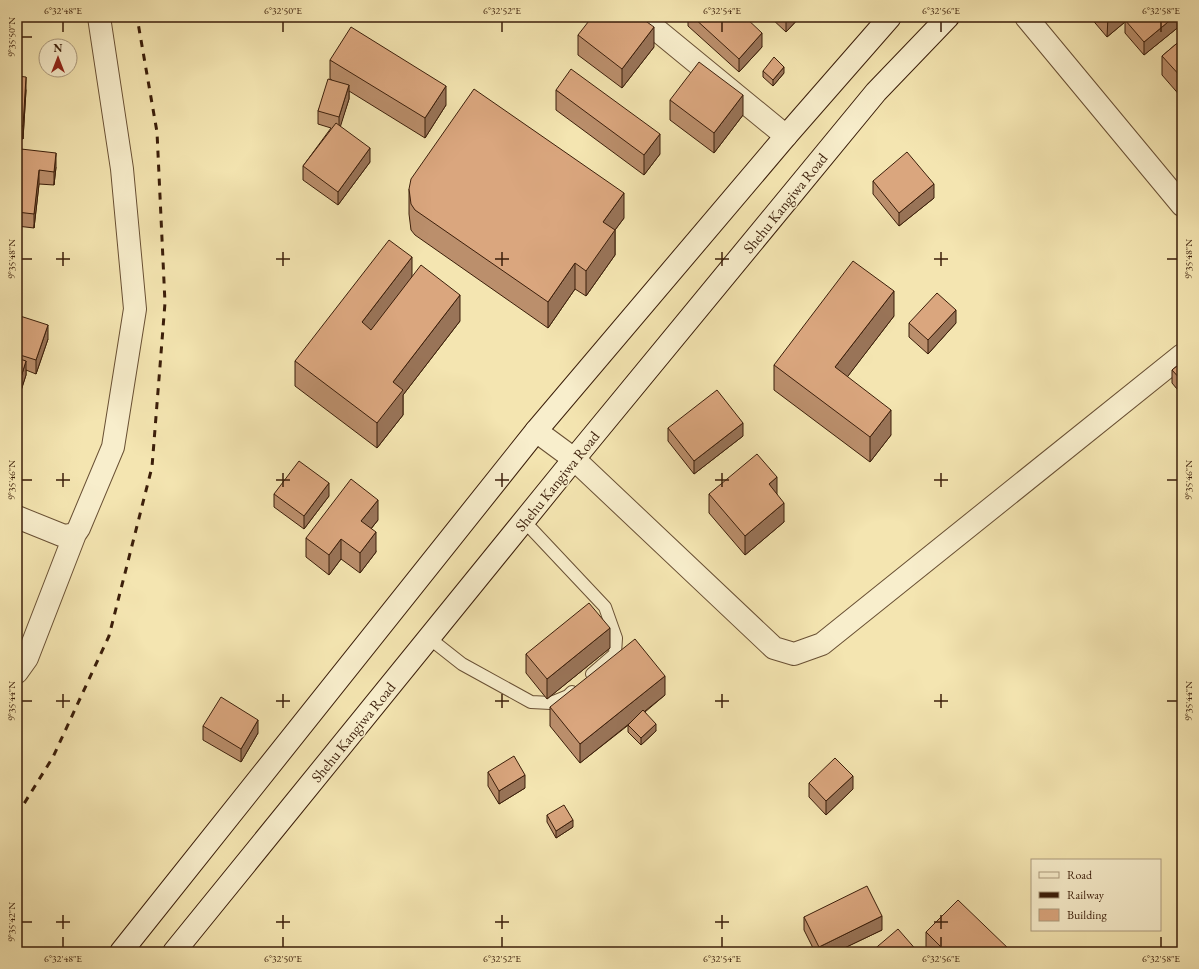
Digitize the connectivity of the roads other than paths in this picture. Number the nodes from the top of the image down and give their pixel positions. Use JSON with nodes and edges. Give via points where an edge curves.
{"nodes":[{"id":1,"x":99,"y":17,"type":"edge"},
{"id":2,"x":641,"y":17,"type":"edge"},
{"id":3,"x":948,"y":17,"type":"edge"},
{"id":4,"x":1026,"y":17,"type":"edge"},
{"id":5,"x":883,"y":19,"type":"edge"},
{"id":6,"x":786,"y":136,"type":"junction"},
{"id":7,"x":1182,"y":205,"type":"edge"},
{"id":8,"x":1182,"y":355,"type":"edge"},
{"id":9,"x":536,"y":431,"type":"junction"},
{"id":10,"x":574,"y":459,"type":"junction"},
{"id":11,"x":17,"y":517,"type":"edge"},
{"id":12,"x":524,"y":521,"type":"junction"},
{"id":13,"x":75,"y":534,"type":"junction"},
{"id":14,"x":429,"y":638,"type":"junction"},
{"id":15,"x":17,"y":672,"type":"edge"},
{"id":16,"x":121,"y":952,"type":"edge"},
{"id":17,"x":174,"y":952,"type":"edge"}],
"edges":[{"from":1,"to":13,"type":"main road","via":[[122,168],[135,309],[113,447]]},
{"from":2,"to":6,"type":"main road"},
{"from":3,"to":10,"type":"main road","name":"Shehu Kangiwa Road","via":[[876,92]]},
{"from":4,"to":7,"type":"main road"},
{"from":5,"to":6,"type":"main road"},
{"from":6,"to":9,"type":"main road"},
{"from":8,"to":10,"type":"main road","via":[[822,644],[794,654],[774,648]]},
{"from":9,"to":10,"type":"main road"},
{"from":9,"to":16,"type":"main road"},
{"from":10,"to":12,"type":"main road","name":"Shehu Kangiwa Road"},
{"from":11,"to":13,"type":"main road","via":[[64,536]]},
{"from":12,"to":14,"type":"main road","name":"Shehu Kangiwa Road"},
{"from":12,"to":14,"type":"lane","via":[[605,607],[616,638],[615,654],[568,696],[551,703],[531,702],[462,664]]},
{"from":13,"to":15,"type":"main road","via":[[27,658]]},
{"from":14,"to":17,"type":"main road","name":"Shehu Kangiwa Road"}]}
